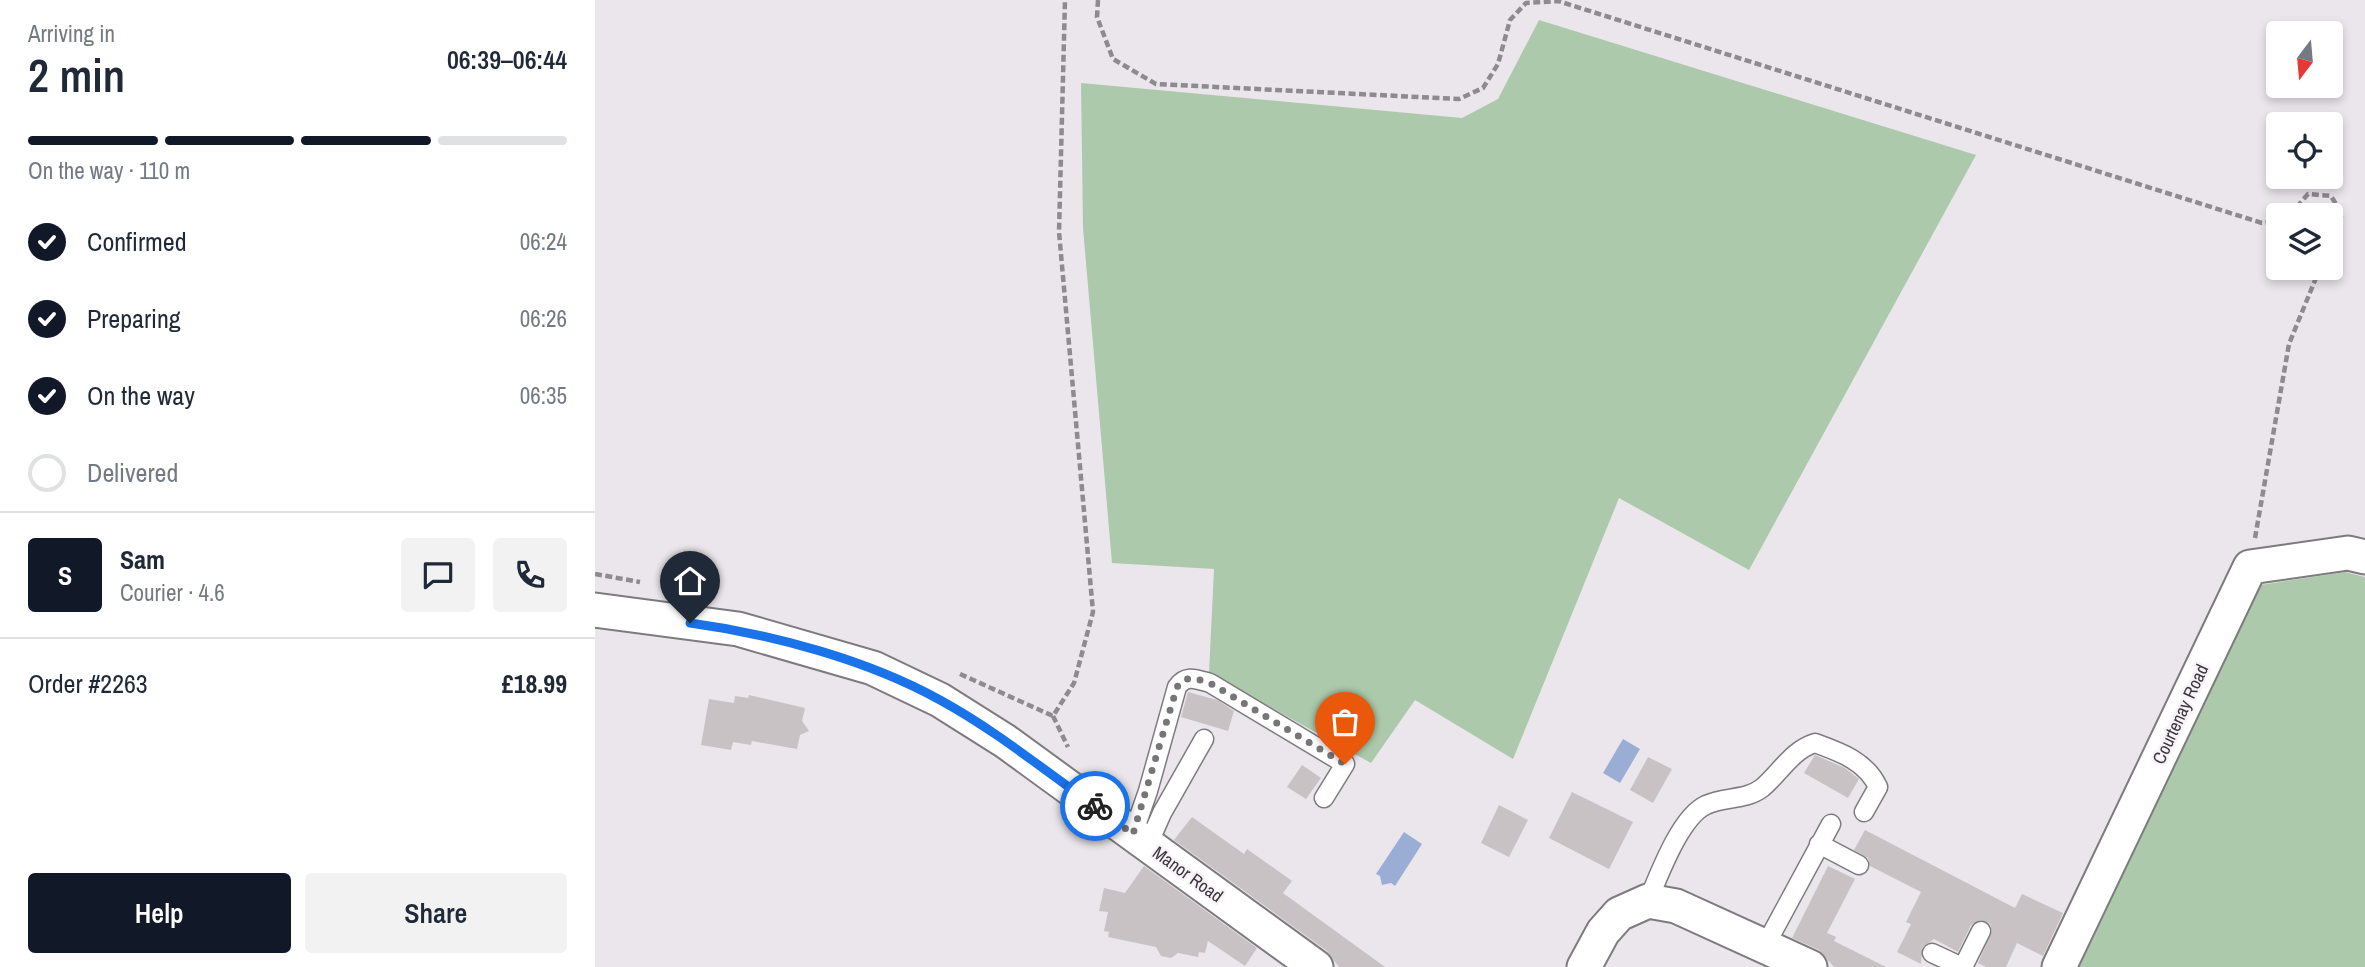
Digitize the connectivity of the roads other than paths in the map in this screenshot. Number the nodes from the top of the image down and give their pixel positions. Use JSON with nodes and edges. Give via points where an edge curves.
{"nodes":[{"id":1,"x":2365,"y":557,"type":"edge"},
{"id":2,"x":595,"y":610,"type":"edge"},
{"id":3,"x":1204,"y":738,"type":"dead end"},
{"id":4,"x":1324,"y":798,"type":"dead end"},
{"id":5,"x":1864,"y":812,"type":"dead end"},
{"id":6,"x":1831,"y":824,"type":"dead end"},
{"id":7,"x":1140,"y":839,"type":"junction"},
{"id":8,"x":1819,"y":844,"type":"junction"},
{"id":9,"x":1859,"y":865,"type":"dead end"},
{"id":10,"x":1648,"y":901,"type":"junction"},
{"id":11,"x":1981,"y":931,"type":"dead end"},
{"id":12,"x":1765,"y":946,"type":"junction"},
{"id":13,"x":1932,"y":953,"type":"dead end"},
{"id":14,"x":1316,"y":967,"type":"edge"},
{"id":15,"x":1584,"y":967,"type":"edge"},
{"id":16,"x":1810,"y":967,"type":"edge"},
{"id":17,"x":1963,"y":967,"type":"edge"},
{"id":18,"x":2059,"y":967,"type":"edge"}],
"edges":[{"from":1,"to":18,"type":"street","name":"Courtenay Road","via":[[2348,553],[2250,567]]},
{"from":2,"to":7,"type":"street","name":"Manor Road","via":[[738,629],[873,668],[940,700],[1005,741]]},
{"from":3,"to":7,"type":"lane","via":[[1162,813]]},
{"from":4,"to":7,"type":"lane","via":[[1345,764],[1210,683],[1188,678],[1177,687]]},
{"from":5,"to":10,"type":"lane","via":[[1878,786],[1871,772],[1831,749],[1815,743],[1803,746],[1760,789],[1745,797],[1704,805],[1692,815]]},
{"from":6,"to":8,"type":"lane"},
{"from":7,"to":14,"type":"street","name":"Manor Road"},
{"from":8,"to":9,"type":"lane"},
{"from":8,"to":12,"type":"lane"},
{"from":10,"to":12,"type":"street","via":[[1676,906]]},
{"from":10,"to":15,"type":"street","via":[[1619,914],[1602,932]]},
{"from":11,"to":17,"type":"lane"},
{"from":12,"to":16,"type":"street"},
{"from":13,"to":17,"type":"lane"}]}
